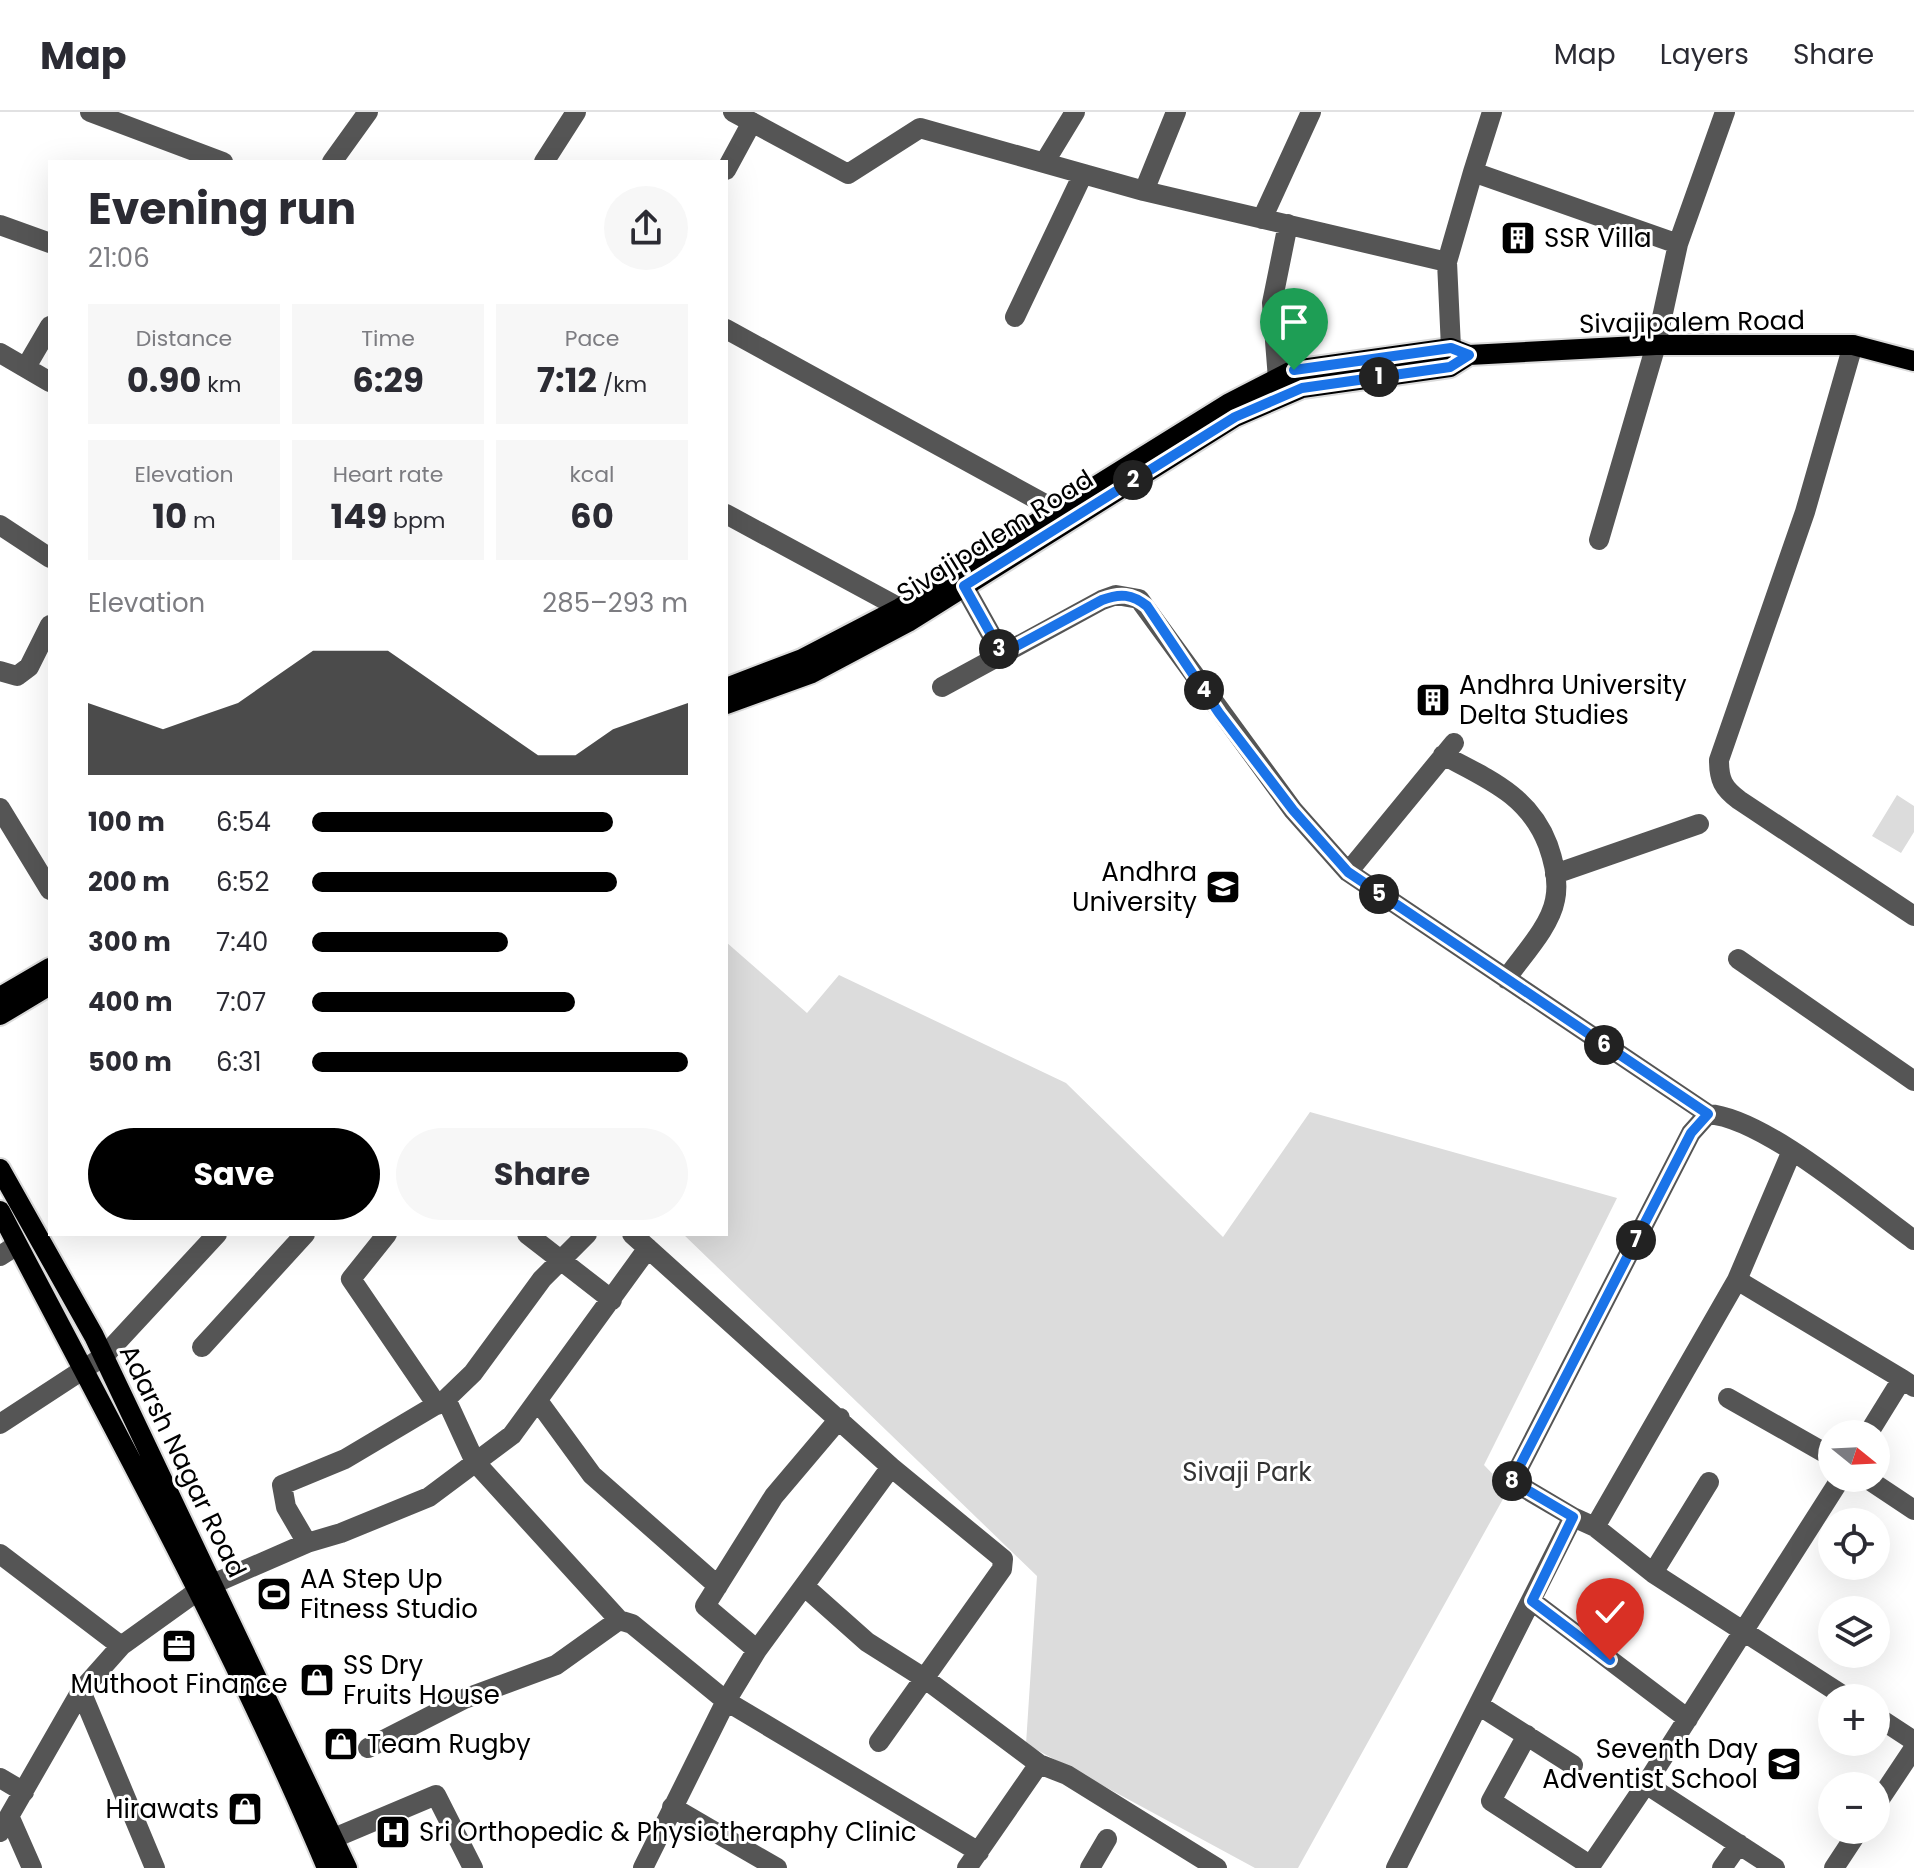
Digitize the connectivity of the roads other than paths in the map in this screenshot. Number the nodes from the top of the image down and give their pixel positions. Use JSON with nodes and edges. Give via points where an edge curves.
{"nodes":[{"id":1,"x":90,"y":112,"type":"edge"},
{"id":2,"x":368,"y":112,"type":"edge"},
{"id":3,"x":576,"y":112,"type":"edge"},
{"id":4,"x":733,"y":112,"type":"edge"},
{"id":5,"x":1075,"y":112,"type":"edge"},
{"id":6,"x":1176,"y":112,"type":"edge"},
{"id":7,"x":1311,"y":112,"type":"edge"},
{"id":8,"x":1492,"y":112,"type":"edge"},
{"id":9,"x":1725,"y":112,"type":"edge"},
{"id":10,"x":924,"y":120,"type":"edge"},
{"id":11,"x":752,"y":122,"type":"junction"},
{"id":12,"x":218,"y":160,"type":"edge"},
{"id":13,"x":333,"y":160,"type":"edge"},
{"id":14,"x":545,"y":160,"type":"edge"},
{"id":15,"x":1044,"y":163,"type":"junction"},
{"id":16,"x":728,"y":166,"type":"edge"},
{"id":17,"x":1473,"y":172,"type":"junction"},
{"id":18,"x":1083,"y":174,"type":"junction"},
{"id":19,"x":1144,"y":191,"type":"junction"},
{"id":20,"x":1262,"y":219,"type":"junction"},
{"id":21,"x":1288,"y":224,"type":"junction"},
{"id":22,"x":0,"y":225,"type":"edge"},
{"id":23,"x":48,"y":242,"type":"edge"},
{"id":24,"x":1678,"y":244,"type":"junction"},
{"id":25,"x":1447,"y":262,"type":"junction"},
{"id":26,"x":1015,"y":317,"type":"dead end"},
{"id":27,"x":48,"y":329,"type":"edge"},
{"id":28,"x":728,"y":330,"type":"edge"},
{"id":29,"x":1656,"y":345,"type":"junction"},
{"id":30,"x":1853,"y":345,"type":"junction"},
{"id":31,"x":1460,"y":352,"type":"junction"},
{"id":32,"x":0,"y":353,"type":"edge"},
{"id":33,"x":1914,"y":361,"type":"edge"},
{"id":34,"x":26,"y":367,"type":"junction"},
{"id":35,"x":1278,"y":379,"type":"junction"},
{"id":36,"x":48,"y":381,"type":"edge"},
{"id":37,"x":1056,"y":510,"type":"junction"},
{"id":38,"x":728,"y":515,"type":"edge"},
{"id":39,"x":0,"y":525,"type":"edge"},
{"id":40,"x":1599,"y":540,"type":"dead end"},
{"id":41,"x":48,"y":557,"type":"edge"},
{"id":42,"x":964,"y":586,"type":"junction"},
{"id":43,"x":900,"y":608,"type":"junction"},
{"id":44,"x":48,"y":629,"type":"edge"},
{"id":45,"x":1002,"y":654,"type":"junction"},
{"id":46,"x":0,"y":671,"type":"edge"},
{"id":47,"x":728,"y":687,"type":"edge"},
{"id":48,"x":942,"y":687,"type":"dead end"},
{"id":49,"x":728,"y":703,"type":"edge"},
{"id":50,"x":0,"y":808,"type":"edge"},
{"id":51,"x":1699,"y":824,"type":"dead end"},
{"id":52,"x":1348,"y":872,"type":"junction"},
{"id":53,"x":1555,"y":874,"type":"junction"},
{"id":54,"x":48,"y":887,"type":"edge"},
{"id":55,"x":1914,"y":916,"type":"edge"},
{"id":56,"x":1738,"y":959,"type":"dead end"},
{"id":57,"x":1506,"y":979,"type":"junction"},
{"id":58,"x":45,"y":985,"type":"edge"},
{"id":59,"x":0,"y":997,"type":"edge"},
{"id":60,"x":0,"y":1015,"type":"edge"},
{"id":61,"x":1914,"y":1081,"type":"edge"},
{"id":62,"x":1708,"y":1114,"type":"junction"},
{"id":63,"x":1791,"y":1153,"type":"junction"},
{"id":64,"x":0,"y":1169,"type":"edge"},
{"id":65,"x":0,"y":1211,"type":"edge"},
{"id":66,"x":303,"y":1236,"type":"edge"},
{"id":67,"x":385,"y":1236,"type":"edge"},
{"id":68,"x":530,"y":1236,"type":"edge"},
{"id":69,"x":585,"y":1236,"type":"edge"},
{"id":70,"x":634,"y":1236,"type":"edge"},
{"id":71,"x":205,"y":1239,"type":"edge"},
{"id":72,"x":1914,"y":1240,"type":"edge"},
{"id":73,"x":648,"y":1248,"type":"junction"},
{"id":74,"x":9,"y":1250,"type":"edge"},
{"id":75,"x":561,"y":1259,"type":"junction"},
{"id":76,"x":1737,"y":1280,"type":"junction"},
{"id":77,"x":612,"y":1300,"type":"junction"},
{"id":78,"x":202,"y":1347,"type":"dead end"},
{"id":79,"x":104,"y":1356,"type":"junction"},
{"id":80,"x":82,"y":1368,"type":"junction"},
{"id":81,"x":1908,"y":1383,"type":"edge"},
{"id":82,"x":1728,"y":1398,"type":"dead end"},
{"id":83,"x":538,"y":1401,"type":"junction"},
{"id":84,"x":442,"y":1402,"type":"junction"},
{"id":85,"x":840,"y":1418,"type":"junction"},
{"id":86,"x":1879,"y":1420,"type":"edge"},
{"id":87,"x":0,"y":1424,"type":"edge"},
{"id":88,"x":1818,"y":1449,"type":"edge"},
{"id":89,"x":475,"y":1462,"type":"junction"},
{"id":90,"x":891,"y":1467,"type":"junction"},
{"id":91,"x":1709,"y":1482,"type":"dead end"},
{"id":92,"x":1832,"y":1492,"type":"edge"},
{"id":93,"x":1887,"y":1492,"type":"edge"},
{"id":94,"x":1914,"y":1510,"type":"edge"},
{"id":95,"x":1573,"y":1517,"type":"junction"},
{"id":96,"x":1595,"y":1527,"type":"junction"},
{"id":97,"x":307,"y":1543,"type":"junction"},
{"id":98,"x":0,"y":1554,"type":"edge"},
{"id":99,"x":1653,"y":1573,"type":"junction"},
{"id":100,"x":718,"y":1586,"type":"junction"},
{"id":101,"x":804,"y":1586,"type":"junction"},
{"id":102,"x":206,"y":1587,"type":"junction"},
{"id":103,"x":1532,"y":1601,"type":"junction"},
{"id":104,"x":619,"y":1620,"type":"junction"},
{"id":105,"x":1744,"y":1631,"type":"junction"},
{"id":106,"x":121,"y":1646,"type":"junction"},
{"id":107,"x":757,"y":1650,"type":"junction"},
{"id":108,"x":924,"y":1678,"type":"junction"},
{"id":109,"x":1825,"y":1684,"type":"edge"},
{"id":110,"x":81,"y":1691,"type":"junction"},
{"id":111,"x":726,"y":1701,"type":"junction"},
{"id":112,"x":1480,"y":1706,"type":"junction"},
{"id":113,"x":1688,"y":1719,"type":"junction"},
{"id":114,"x":1890,"y":1725,"type":"edge"},
{"id":115,"x":1527,"y":1735,"type":"junction"},
{"id":116,"x":1914,"y":1741,"type":"edge"},
{"id":117,"x":879,"y":1742,"type":"dead end"},
{"id":118,"x":368,"y":1748,"type":"dead end"},
{"id":119,"x":1914,"y":1748,"type":"edge"},
{"id":120,"x":1039,"y":1764,"type":"junction"},
{"id":121,"x":1573,"y":1765,"type":"dead end"},
{"id":122,"x":0,"y":1778,"type":"edge"},
{"id":123,"x":1646,"y":1784,"type":"junction"},
{"id":124,"x":1890,"y":1784,"type":"edge"},
{"id":125,"x":24,"y":1792,"type":"junction"},
{"id":126,"x":672,"y":1807,"type":"junction"},
{"id":127,"x":5,"y":1825,"type":"edge"},
{"id":128,"x":334,"y":1838,"type":"junction"},
{"id":129,"x":1107,"y":1839,"type":"dead end"},
{"id":130,"x":1739,"y":1844,"type":"junction"},
{"id":131,"x":1850,"y":1844,"type":"edge"},
{"id":132,"x":973,"y":1860,"type":"edge"},
{"id":133,"x":1590,"y":1867,"type":"edge"},
{"id":134,"x":32,"y":1868,"type":"edge"},
{"id":135,"x":155,"y":1868,"type":"edge"},
{"id":136,"x":327,"y":1868,"type":"edge"},
{"id":137,"x":347,"y":1868,"type":"edge"},
{"id":138,"x":473,"y":1868,"type":"edge"},
{"id":139,"x":643,"y":1868,"type":"edge"},
{"id":140,"x":777,"y":1868,"type":"edge"},
{"id":141,"x":1090,"y":1868,"type":"edge"},
{"id":142,"x":1217,"y":1868,"type":"edge"},
{"id":143,"x":1396,"y":1868,"type":"edge"},
{"id":144,"x":1722,"y":1868,"type":"edge"},
{"id":145,"x":1775,"y":1868,"type":"edge"},
{"id":146,"x":1834,"y":1868,"type":"edge"}],
"edges":[{"from":1,"to":12,"type":"street"},
{"from":2,"to":13,"type":"street"},
{"from":3,"to":14,"type":"street"},
{"from":4,"to":11,"type":"street"},
{"from":5,"to":15,"type":"street"},
{"from":6,"to":19,"type":"street"},
{"from":7,"to":20,"type":"street"},
{"from":8,"to":17,"type":"street"},
{"from":9,"to":24,"type":"street"},
{"from":10,"to":11,"type":"street","via":[[848,174]]},
{"from":10,"to":15,"type":"street"},
{"from":11,"to":16,"type":"street"},
{"from":15,"to":18,"type":"street"},
{"from":17,"to":24,"type":"street"},
{"from":17,"to":25,"type":"street"},
{"from":18,"to":19,"type":"street"},
{"from":18,"to":26,"type":"street"},
{"from":19,"to":20,"type":"street"},
{"from":20,"to":21,"type":"street"},
{"from":21,"to":25,"type":"street"},
{"from":21,"to":35,"type":"street","via":[[1272,303]]},
{"from":22,"to":23,"type":"street"},
{"from":24,"to":29,"type":"street"},
{"from":25,"to":31,"type":"street"},
{"from":27,"to":34,"type":"street"},
{"from":28,"to":37,"type":"street"},
{"from":29,"to":30,"type":"main road","name":"Sivajipalem Road"},
{"from":29,"to":31,"type":"main road","name":"Sivajipalem Road"},
{"from":29,"to":40,"type":"street"},
{"from":30,"to":33,"type":"main road","name":"Sivajipalem Road"},
{"from":30,"to":55,"type":"street","via":[[1805,512],[1719,760],[1719,775],[1724,789],[1739,800]]},
{"from":31,"to":35,"type":"main road","name":"Sivajipalem Road","via":[[1294,370]]},
{"from":31,"to":42,"type":"main road","name":"Sivajipalem Road","via":[[1450,367],[1302,388],[1235,417]]},
{"from":32,"to":34,"type":"street"},
{"from":34,"to":36,"type":"street"},
{"from":35,"to":37,"type":"main road","name":"Sivajipalem Road"},
{"from":37,"to":43,"type":"main road","name":"Sivajipalem Road"},
{"from":38,"to":43,"type":"street"},
{"from":39,"to":41,"type":"street"},
{"from":42,"to":45,"type":"street"},
{"from":42,"to":49,"type":"main road","name":"Sivajipalem Road","via":[[812,673]]},
{"from":43,"to":47,"type":"main road","name":"Sivajipalem Road","via":[[802,659]]},
{"from":44,"to":46,"type":"street","via":[[29,667],[17,676]]},
{"from":45,"to":48,"type":"street"},
{"from":45,"to":52,"type":"street","via":[[1102,600],[1116,595],[1139,599],[1265,774]]},
{"from":50,"to":54,"type":"street"},
{"from":51,"to":53,"type":"street"},
{"from":52,"to":53,"type":"street","via":[[1449,749],[1528,807],[1541,826]]},
{"from":52,"to":57,"type":"street"},
{"from":53,"to":57,"type":"street","via":[[1549,917]]},
{"from":56,"to":61,"type":"street"},
{"from":57,"to":62,"type":"street"},
{"from":58,"to":59,"type":"main road"},
{"from":58,"to":60,"type":"main road"},
{"from":62,"to":63,"type":"street","via":[[1743,1121]]},
{"from":62,"to":95,"type":"street","via":[[1691,1133],[1512,1481]]},
{"from":63,"to":72,"type":"street"},
{"from":63,"to":76,"type":"street"},
{"from":64,"to":79,"type":"main road","name":"Adarsh Nagar Road"},
{"from":65,"to":74,"type":"main road","name":"Adarsh Nagar Road"},
{"from":66,"to":78,"type":"street"},
{"from":67,"to":84,"type":"street","via":[[351,1279]]},
{"from":68,"to":75,"type":"street"},
{"from":69,"to":75,"type":"street"},
{"from":70,"to":73,"type":"street"},
{"from":71,"to":79,"type":"street"},
{"from":73,"to":77,"type":"street"},
{"from":73,"to":85,"type":"street"},
{"from":74,"to":80,"type":"main road","name":"Adarsh Nagar Road"},
{"from":75,"to":77,"type":"street"},
{"from":75,"to":84,"type":"street","via":[[473,1373]]},
{"from":76,"to":81,"type":"street"},
{"from":76,"to":96,"type":"street"},
{"from":77,"to":83,"type":"street"},
{"from":79,"to":80,"type":"street"},
{"from":79,"to":102,"type":"main road","name":"Adarsh Nagar Road"},
{"from":80,"to":87,"type":"street"},
{"from":80,"to":102,"type":"main road","name":"Adarsh Nagar Road"},
{"from":81,"to":86,"type":"street"},
{"from":82,"to":88,"type":"street"},
{"from":83,"to":89,"type":"street","via":[[512,1435]]},
{"from":83,"to":100,"type":"street","via":[[592,1475]]},
{"from":84,"to":89,"type":"street"},
{"from":84,"to":97,"type":"street","via":[[345,1459],[282,1485],[286,1507]]},
{"from":85,"to":90,"type":"street"},
{"from":85,"to":100,"type":"street","via":[[774,1496]]},
{"from":89,"to":97,"type":"street","via":[[429,1497]]},
{"from":89,"to":104,"type":"street"},
{"from":90,"to":101,"type":"street"},
{"from":90,"to":108,"type":"street","via":[[1003,1559],[1002,1569]]},
{"from":91,"to":99,"type":"street"},
{"from":92,"to":105,"type":"street"},
{"from":93,"to":94,"type":"street"},
{"from":95,"to":96,"type":"street"},
{"from":95,"to":103,"type":"street"},
{"from":96,"to":99,"type":"street"},
{"from":97,"to":102,"type":"street"},
{"from":98,"to":106,"type":"street"},
{"from":99,"to":105,"type":"street"},
{"from":100,"to":107,"type":"street","via":[[705,1606]]},
{"from":101,"to":107,"type":"street"},
{"from":101,"to":108,"type":"street","via":[[867,1642]]},
{"from":102,"to":106,"type":"street"},
{"from":102,"to":128,"type":"main road","name":"Adarsh Nagar Road"},
{"from":102,"to":136,"type":"main road","name":"Adarsh Nagar Road"},
{"from":103,"to":112,"type":"street"},
{"from":103,"to":113,"type":"street"},
{"from":104,"to":111,"type":"street","via":[[632,1624]]},
{"from":104,"to":118,"type":"street","via":[[556,1665],[464,1699]]},
{"from":105,"to":109,"type":"street"},
{"from":105,"to":113,"type":"street"},
{"from":106,"to":110,"type":"street"},
{"from":107,"to":111,"type":"street"},
{"from":108,"to":117,"type":"street"},
{"from":108,"to":120,"type":"street"},
{"from":110,"to":125,"type":"street"},
{"from":110,"to":135,"type":"street"},
{"from":111,"to":126,"type":"street"},
{"from":111,"to":132,"type":"street"},
{"from":112,"to":115,"type":"street"},
{"from":112,"to":143,"type":"street"},
{"from":113,"to":123,"type":"street"},
{"from":114,"to":116,"type":"street"},
{"from":115,"to":121,"type":"street"},
{"from":115,"to":133,"type":"street","via":[[1491,1801]]},
{"from":119,"to":124,"type":"street"},
{"from":120,"to":132,"type":"street"},
{"from":120,"to":142,"type":"street","via":[[1067,1775]]},
{"from":122,"to":125,"type":"street"},
{"from":123,"to":130,"type":"street"},
{"from":123,"to":133,"type":"street"},
{"from":125,"to":127,"type":"street"},
{"from":126,"to":139,"type":"street"},
{"from":126,"to":140,"type":"street"},
{"from":127,"to":134,"type":"street"},
{"from":128,"to":137,"type":"main road","name":"Adarsh Nagar Road"},
{"from":128,"to":138,"type":"street","via":[[436,1795]]},
{"from":129,"to":141,"type":"street"},
{"from":130,"to":144,"type":"street"},
{"from":130,"to":145,"type":"street"},
{"from":131,"to":146,"type":"street"}]}
